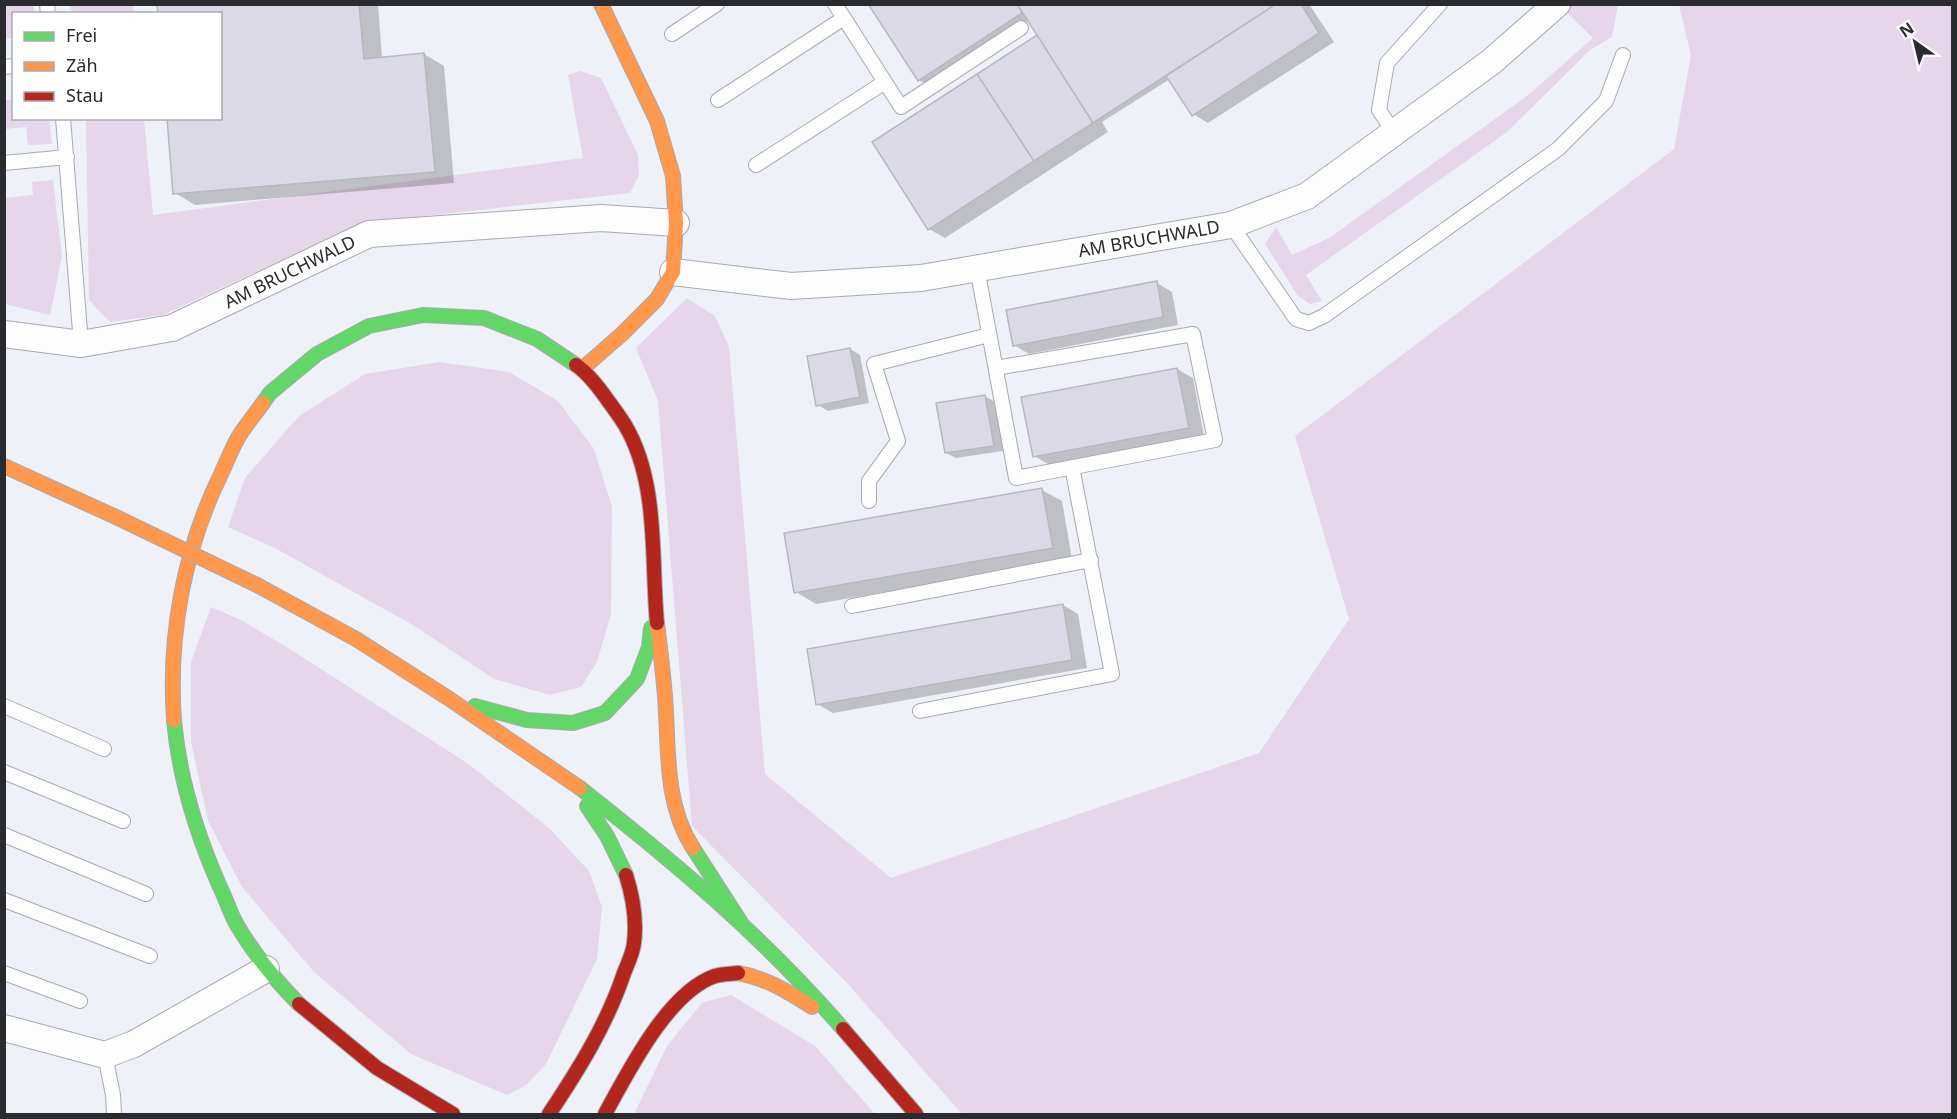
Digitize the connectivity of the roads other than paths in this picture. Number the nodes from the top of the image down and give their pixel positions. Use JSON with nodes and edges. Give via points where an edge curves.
{"nodes":[{"id":1,"x":601,"y":4,"type":"edge"},
{"id":2,"x":717,"y":4,"type":"edge"},
{"id":3,"x":835,"y":4,"type":"edge"},
{"id":4,"x":1440,"y":4,"type":"edge"},
{"id":5,"x":1557,"y":4,"type":"edge"},
{"id":6,"x":844,"y":18,"type":"junction"},
{"id":7,"x":1021,"y":28,"type":"dead end"},
{"id":8,"x":672,"y":34,"type":"dead end"},
{"id":9,"x":1623,"y":55,"type":"dead end"},
{"id":10,"x":885,"y":82,"type":"junction"},
{"id":11,"x":718,"y":100,"type":"dead end"},
{"id":12,"x":63,"y":120,"type":"edge"},
{"id":13,"x":1394,"y":133,"type":"junction"},
{"id":14,"x":67,"y":157,"type":"junction"},
{"id":15,"x":4,"y":163,"type":"edge"},
{"id":16,"x":756,"y":165,"type":"dead end"},
{"id":17,"x":676,"y":223,"type":"junction"},
{"id":18,"x":1231,"y":225,"type":"junction"},
{"id":19,"x":977,"y":268,"type":"junction"},
{"id":20,"x":673,"y":272,"type":"junction"},
{"id":21,"x":4,"y":334,"type":"edge"},
{"id":22,"x":989,"y":335,"type":"junction"},
{"id":23,"x":81,"y":344,"type":"junction"},
{"id":24,"x":996,"y":368,"type":"junction"},
{"id":25,"x":582,"y":369,"type":"junction"},
{"id":26,"x":4,"y":466,"type":"edge"},
{"id":27,"x":1072,"y":467,"type":"junction"},
{"id":28,"x":869,"y":501,"type":"dead end"},
{"id":29,"x":1092,"y":560,"type":"junction"},
{"id":30,"x":655,"y":601,"type":"junction"},
{"id":31,"x":852,"y":606,"type":"dead end"},
{"id":32,"x":448,"y":698,"type":"junction"},
{"id":33,"x":4,"y":706,"type":"edge"},
{"id":34,"x":920,"y":711,"type":"dead end"},
{"id":35,"x":104,"y":749,"type":"dead end"},
{"id":36,"x":4,"y":772,"type":"edge"},
{"id":37,"x":566,"y":778,"type":"junction"},
{"id":38,"x":123,"y":821,"type":"dead end"},
{"id":39,"x":4,"y":835,"type":"edge"},
{"id":40,"x":146,"y":894,"type":"dead end"},
{"id":41,"x":4,"y":900,"type":"edge"},
{"id":42,"x":740,"y":921,"type":"junction"},
{"id":43,"x":150,"y":956,"type":"dead end"},
{"id":44,"x":266,"y":969,"type":"junction"},
{"id":45,"x":4,"y":973,"type":"edge"},
{"id":46,"x":80,"y":1001,"type":"dead end"},
{"id":47,"x":841,"y":1026,"type":"junction"},
{"id":48,"x":4,"y":1028,"type":"edge"},
{"id":49,"x":105,"y":1055,"type":"junction"},
{"id":50,"x":617,"y":1093,"type":"junction"},
{"id":51,"x":114,"y":1114,"type":"edge"},
{"id":52,"x":453,"y":1114,"type":"edge"},
{"id":53,"x":549,"y":1114,"type":"edge"},
{"id":54,"x":605,"y":1114,"type":"edge"},
{"id":55,"x":619,"y":1114,"type":"edge"},
{"id":56,"x":916,"y":1114,"type":"edge"}],
"edges":[{"from":1,"to":17,"type":"main road","via":[[657,121],[673,176]]},
{"from":2,"to":8,"type":"lane"},
{"from":3,"to":6,"type":"lane"},
{"from":4,"to":13,"type":"lane","via":[[1387,63],[1379,110]]},
{"from":5,"to":13,"type":"street","name":"AM BRUCHWALD","via":[[1491,62]]},
{"from":6,"to":10,"type":"lane"},
{"from":6,"to":11,"type":"lane"},
{"from":7,"to":10,"type":"lane","via":[[901,107]]},
{"from":9,"to":18,"type":"lane","via":[[1606,101],[1558,149],[1324,316],[1309,322],[1296,319]]},
{"from":10,"to":16,"type":"lane"},
{"from":12,"to":14,"type":"lane"},
{"from":13,"to":18,"type":"street","name":"AM BRUCHWALD","via":[[1307,196]]},
{"from":14,"to":15,"type":"lane"},
{"from":14,"to":23,"type":"lane"},
{"from":17,"to":20,"type":"main road"},
{"from":17,"to":23,"type":"street","name":"AM BRUCHWALD","via":[[601,218],[369,234],[172,328]]},
{"from":18,"to":19,"type":"street","name":"AM BRUCHWALD"},
{"from":19,"to":20,"type":"street","name":"AM BRUCHWALD","via":[[921,278],[791,286]]},
{"from":19,"to":22,"type":"lane"},
{"from":20,"to":25,"type":"main road","via":[[657,299]]},
{"from":21,"to":23,"type":"street","name":"AM BRUCHWALD"},
{"from":22,"to":24,"type":"lane"},
{"from":22,"to":28,"type":"lane","via":[[874,364],[898,441],[869,481]]},
{"from":24,"to":27,"type":"lane","via":[[1016,478]]},
{"from":24,"to":27,"type":"lane","via":[[1193,334],[1215,440]]},
{"from":25,"to":30,"type":"main road","via":[[626,426],[640,460],[651,510]]},
{"from":25,"to":44,"type":"main road","via":[[537,339],[484,318],[423,315],[369,326],[317,354],[270,393],[238,438],[208,501],[183,583],[175,628],[172,687],[176,741],[207,857],[236,923]]},
{"from":26,"to":32,"type":"main road","bridge":true,"via":[[257,585],[356,639]]},
{"from":27,"to":29,"type":"lane"},
{"from":29,"to":31,"type":"lane"},
{"from":29,"to":34,"type":"lane","via":[[1112,674]]},
{"from":30,"to":32,"type":"main road","via":[[649,647],[637,679],[605,713],[573,723],[527,720]]},
{"from":30,"to":42,"type":"main road","via":[[674,804],[689,842]]},
{"from":32,"to":37,"type":"main road"},
{"from":33,"to":35,"type":"lane"},
{"from":36,"to":38,"type":"lane"},
{"from":37,"to":42,"type":"main road"},
{"from":37,"to":53,"type":"main road","via":[[607,833],[623,865],[634,911],[634,942],[618,994],[590,1053]]},
{"from":39,"to":40,"type":"lane"},
{"from":41,"to":43,"type":"lane"},
{"from":42,"to":47,"type":"main road"},
{"from":44,"to":49,"type":"street","via":[[134,1044]]},
{"from":44,"to":52,"type":"main road","via":[[298,1004],[377,1068]]},
{"from":45,"to":46,"type":"lane"},
{"from":47,"to":50,"type":"main road","via":[[792,994],[758,978],[735,973],[709,978],[683,996],[661,1020]]},
{"from":47,"to":56,"type":"main road"},
{"from":48,"to":49,"type":"street"},
{"from":49,"to":51,"type":"lane"},
{"from":50,"to":54,"type":"main road"},
{"from":50,"to":55,"type":"main road"}]}
